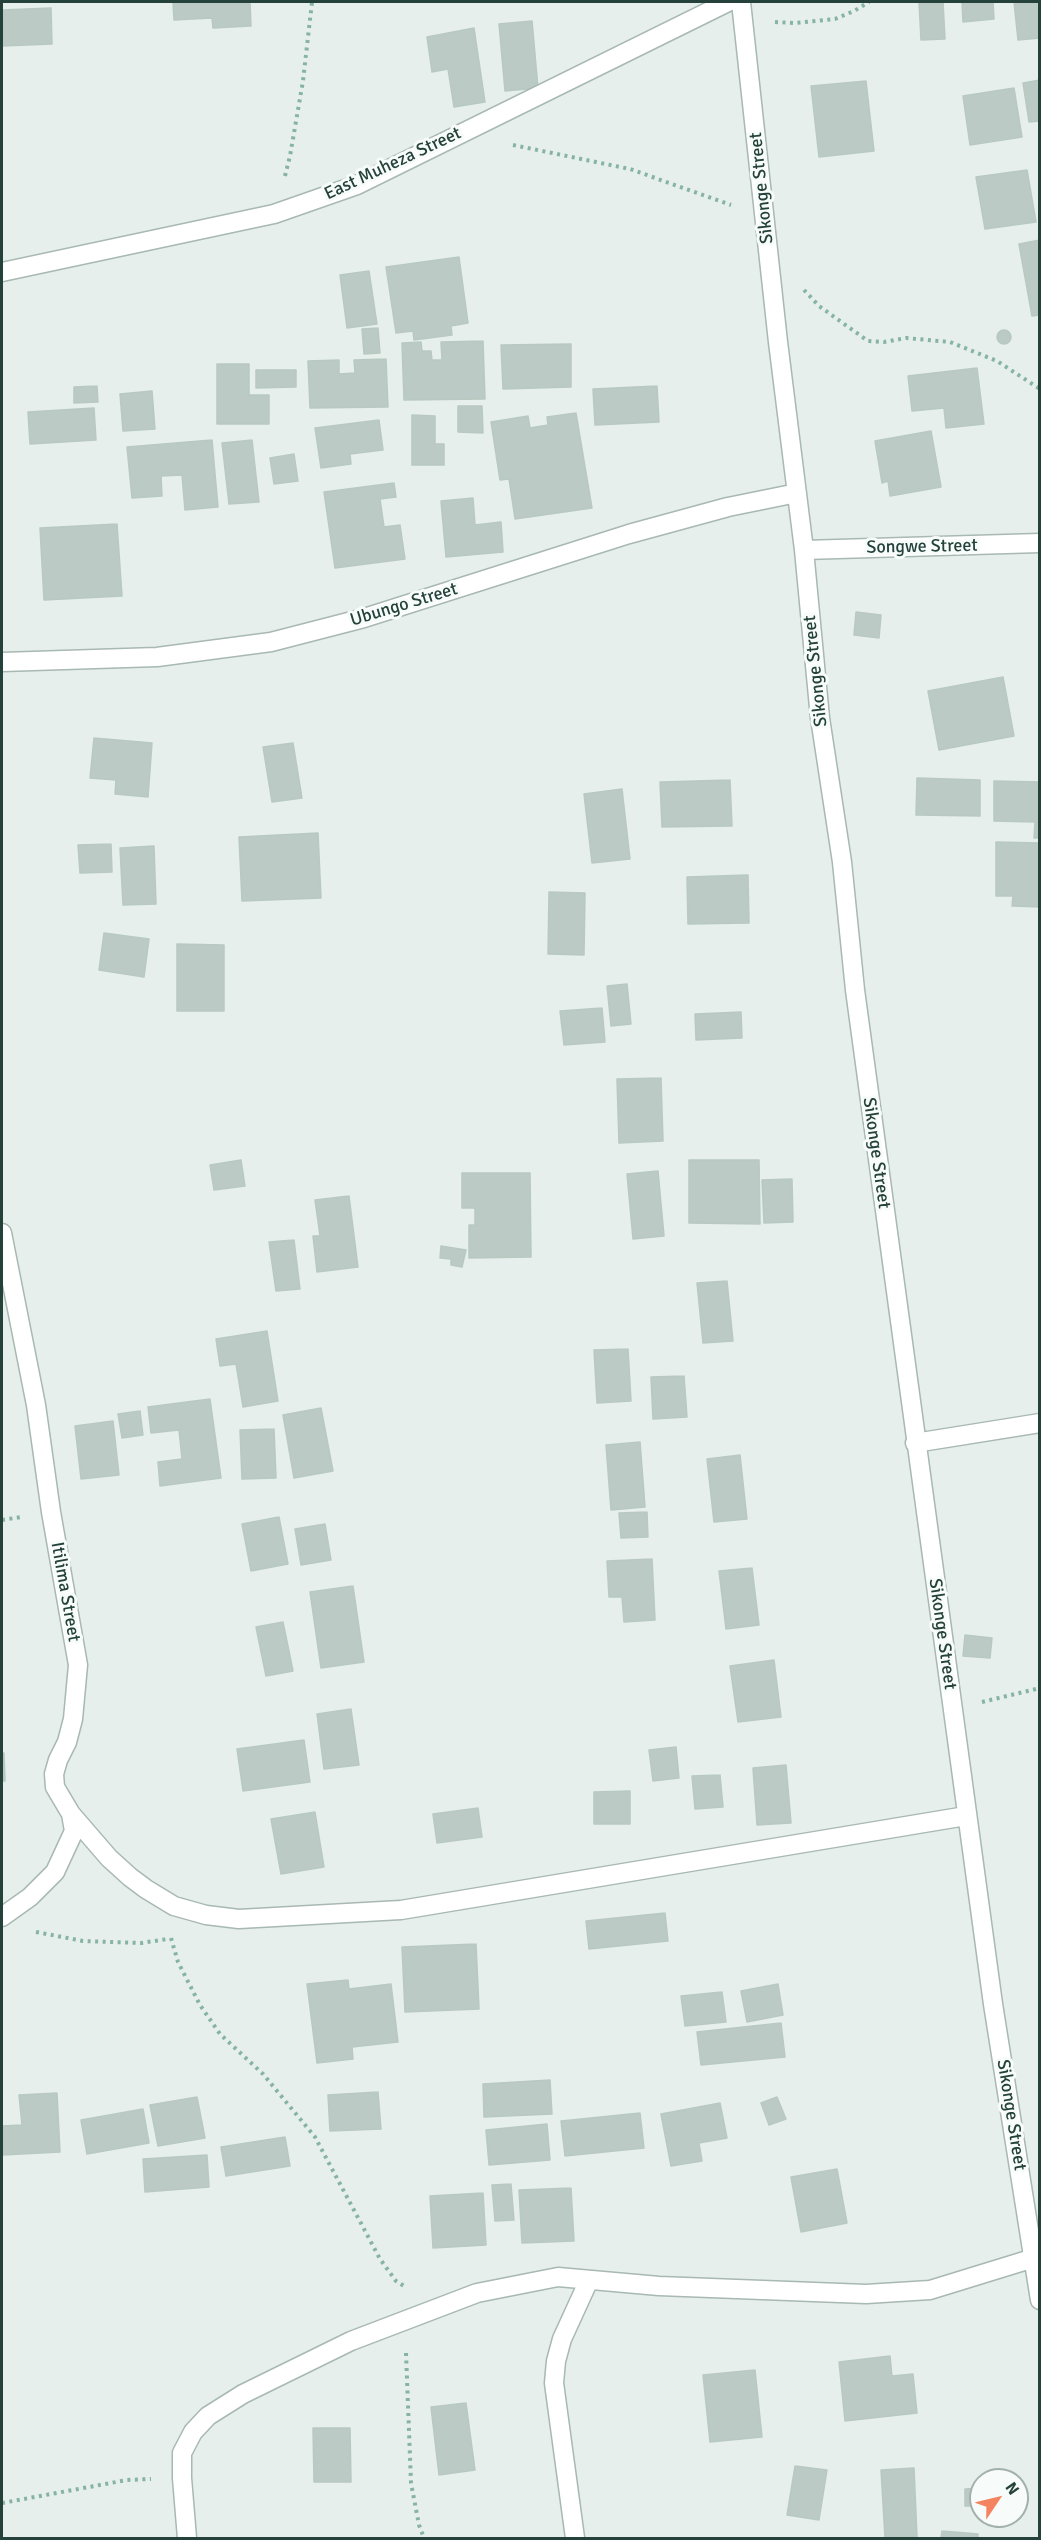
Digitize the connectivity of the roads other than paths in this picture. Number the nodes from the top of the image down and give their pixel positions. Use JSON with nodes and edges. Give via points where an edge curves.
{"nodes":[{"id":1,"x":728,"y":2,"type":"edge"},
{"id":2,"x":741,"y":2,"type":"edge"},
{"id":3,"x":2,"y":272,"type":"edge"},
{"id":4,"x":797,"y":493,"type":"junction"},
{"id":5,"x":1040,"y":543,"type":"edge"},
{"id":6,"x":804,"y":550,"type":"junction"},
{"id":7,"x":2,"y":662,"type":"edge"},
{"id":8,"x":2,"y":1233,"type":"edge"},
{"id":9,"x":1040,"y":1424,"type":"edge"},
{"id":10,"x":915,"y":1443,"type":"junction"},
{"id":11,"x":71,"y":1814,"type":"junction"},
{"id":12,"x":966,"y":1816,"type":"junction"},
{"id":13,"x":2,"y":1917,"type":"edge"},
{"id":14,"x":1034,"y":2258,"type":"junction"},
{"id":15,"x":589,"y":2280,"type":"junction"},
{"id":16,"x":1040,"y":2300,"type":"edge"},
{"id":17,"x":187,"y":2538,"type":"edge"},
{"id":18,"x":575,"y":2538,"type":"edge"}],
"edges":[{"from":1,"to":3,"type":"street","name":"East Muheza Street","via":[[357,185],[274,214]]},
{"from":2,"to":4,"type":"street","name":"Sikonge Street"},
{"from":4,"to":6,"type":"street","name":"Sikonge Street"},
{"from":4,"to":7,"type":"street","name":"Ubungo Street","via":[[629,534],[364,618],[271,642],[157,657]]},
{"from":5,"to":6,"type":"street","name":"Songwe Street"},
{"from":6,"to":10,"type":"street","name":"Sikonge Street","via":[[820,718],[842,862],[855,990]]},
{"from":8,"to":11,"type":"street","name":"Itilima Street","via":[[36,1405],[78,1665],[68,1742],[54,1774],[55,1787]]},
{"from":9,"to":10,"type":"street"},
{"from":10,"to":12,"type":"street","name":"Sikonge Street"},
{"from":11,"to":12,"type":"street","name":"Itilima Street","via":[[109,1858],[146,1889],[174,1906],[239,1919],[401,1910]]},
{"from":11,"to":13,"type":"street","via":[[74,1831],[55,1872]]},
{"from":12,"to":14,"type":"street","name":"Sikonge Street"},
{"from":14,"to":15,"type":"street","via":[[930,2290],[866,2294]]},
{"from":14,"to":16,"type":"street","name":"Sikonge Street"},
{"from":15,"to":17,"type":"street","via":[[558,2277],[477,2293],[404,2319],[288,2371],[208,2416],[193,2432],[182,2453]]},
{"from":15,"to":18,"type":"street","via":[[562,2339],[554,2383]]}]}
